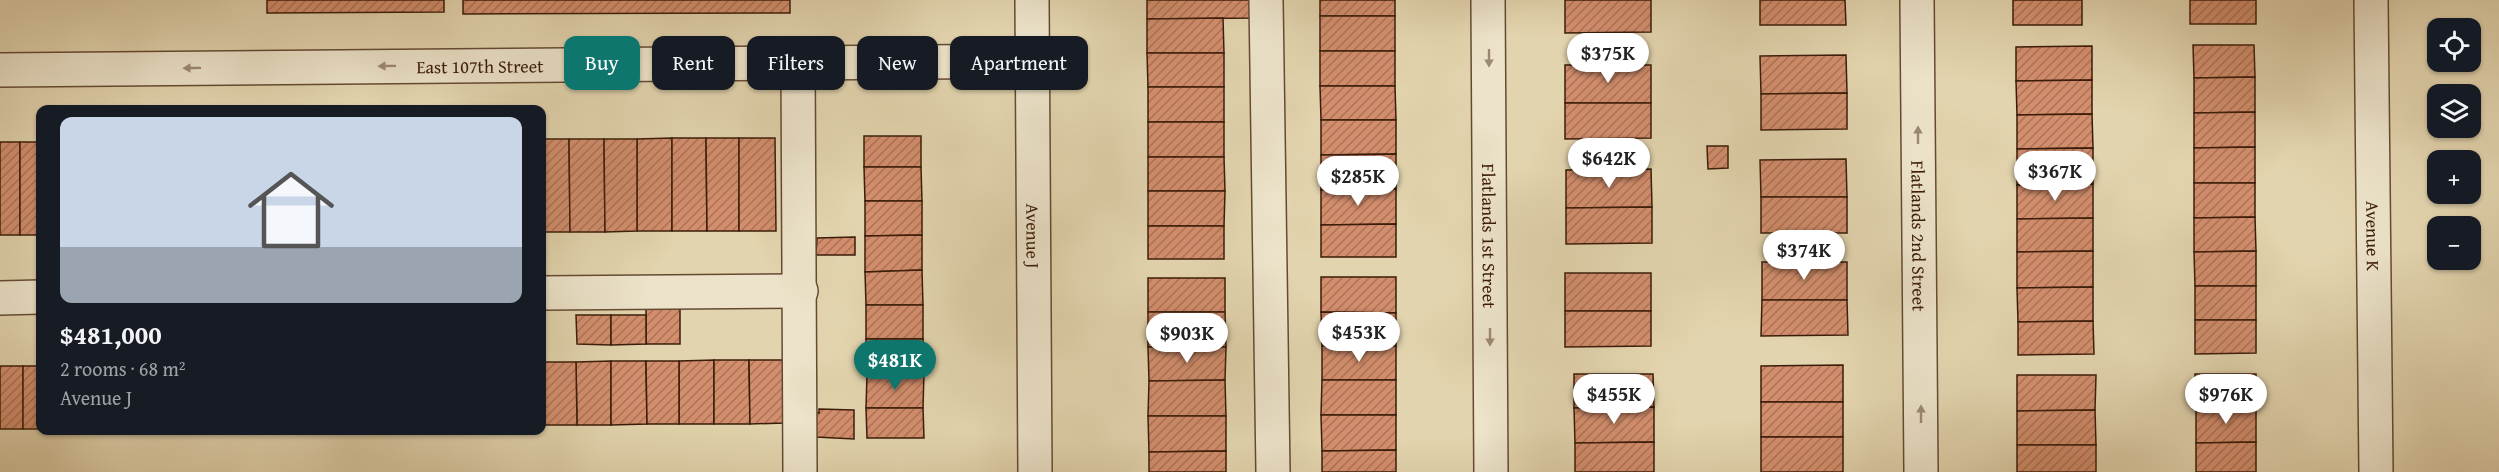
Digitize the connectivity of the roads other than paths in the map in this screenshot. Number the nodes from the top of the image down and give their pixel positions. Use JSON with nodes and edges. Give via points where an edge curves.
{"nodes":[{"id":1,"x":1032,"y":0,"type":"edge"},
{"id":2,"x":1266,"y":0,"type":"edge"},
{"id":3,"x":1488,"y":0,"type":"edge"},
{"id":4,"x":1917,"y":0,"type":"edge"},
{"id":5,"x":2371,"y":0,"type":"edge"},
{"id":6,"x":1033,"y":36,"type":"edge"},
{"id":7,"x":950,"y":61,"type":"edge"},
{"id":8,"x":845,"y":62,"type":"edge"},
{"id":9,"x":747,"y":63,"type":"edge"},
{"id":10,"x":0,"y":70,"type":"edge"},
{"id":11,"x":798,"y":90,"type":"edge"},
{"id":12,"x":1033,"y":90,"type":"edge"},
{"id":13,"x":801,"y":291,"type":"junction"},
{"id":14,"x":546,"y":293,"type":"edge"},
{"id":15,"x":36,"y":297,"type":"edge"},
{"id":16,"x":0,"y":298,"type":"edge"},
{"id":17,"x":800,"y":472,"type":"edge"},
{"id":18,"x":1035,"y":472,"type":"edge"},
{"id":19,"x":1273,"y":472,"type":"edge"},
{"id":20,"x":1491,"y":472,"type":"edge"},
{"id":21,"x":1921,"y":472,"type":"edge"},
{"id":22,"x":2376,"y":472,"type":"edge"}],
"edges":[{"from":1,"to":6,"type":"street","name":"Avenue J"},
{"from":2,"to":19,"type":"street"},
{"from":3,"to":20,"type":"street","name":"Flatlands 1st Street","one_way":true},
{"from":21,"to":4,"type":"street","name":"Flatlands 2nd Street","one_way":true},
{"from":5,"to":22,"type":"street","name":"Avenue K"},
{"from":7,"to":8,"type":"street","name":"East 107th Street"},
{"from":9,"to":10,"type":"street","name":"East 107th Street","one_way":true},
{"from":11,"to":13,"type":"street"},
{"from":12,"to":18,"type":"street","name":"Avenue J"},
{"from":13,"to":14,"type":"street"},
{"from":13,"to":17,"type":"street"},
{"from":15,"to":16,"type":"street"}]}
